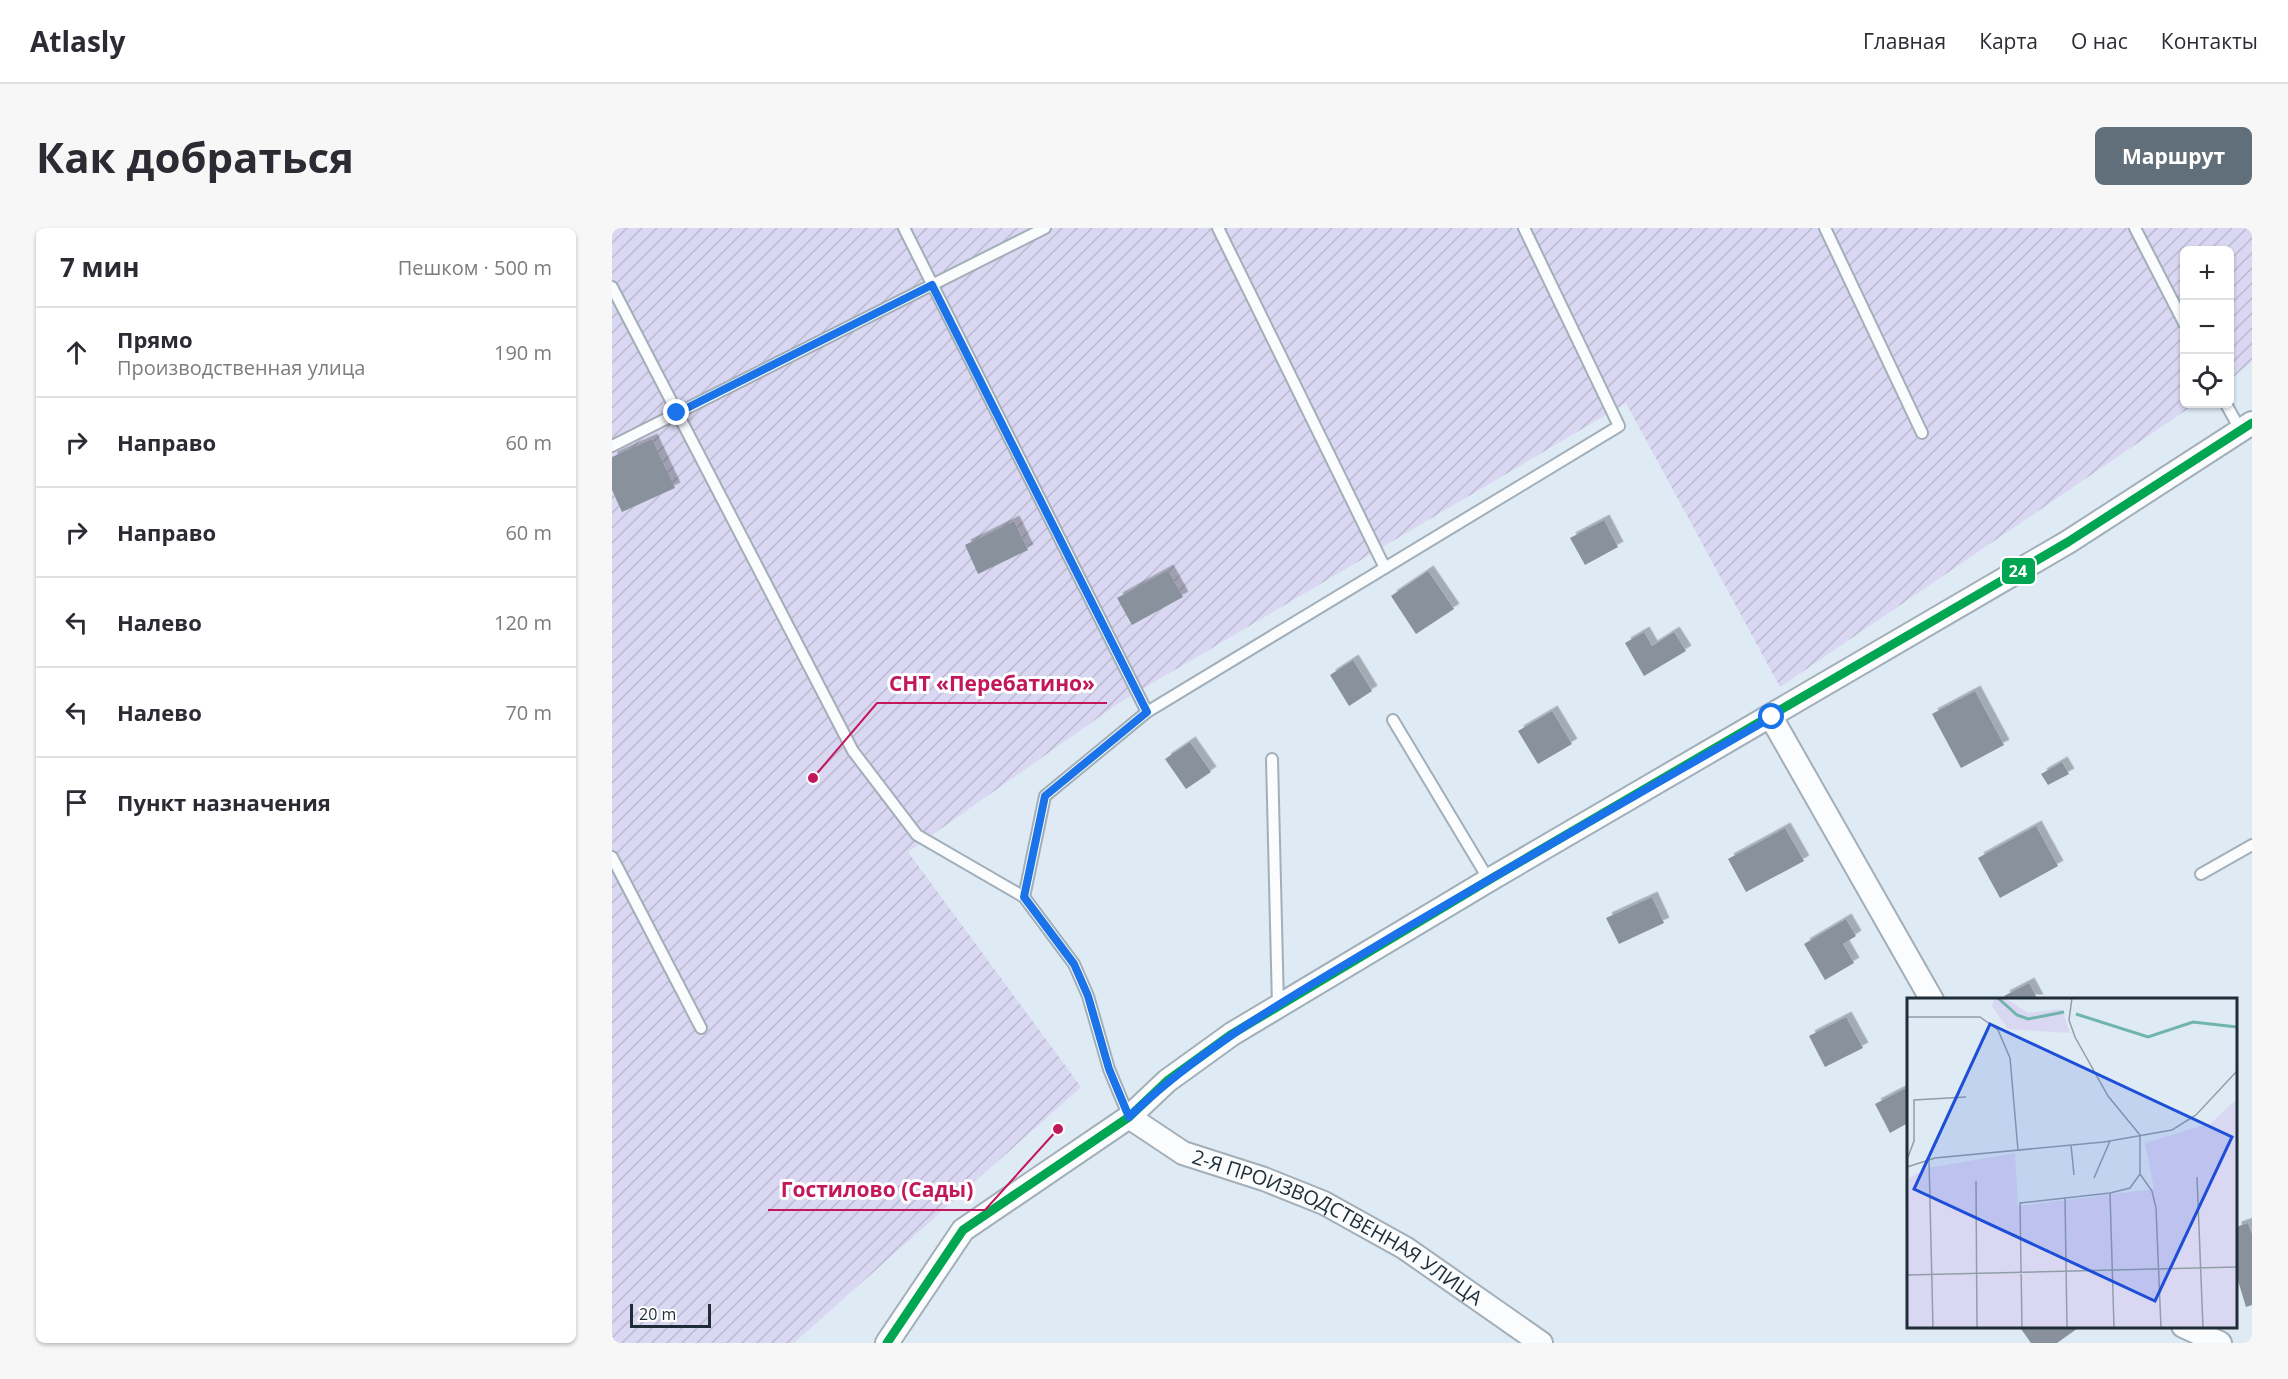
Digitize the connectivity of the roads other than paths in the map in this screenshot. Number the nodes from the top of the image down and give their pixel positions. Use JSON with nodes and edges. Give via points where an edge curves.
{"nodes":[{"id":1,"x":904,"y":228,"type":"edge"},
{"id":2,"x":1045,"y":228,"type":"edge"},
{"id":3,"x":1218,"y":228,"type":"edge"},
{"id":4,"x":1524,"y":228,"type":"edge"},
{"id":5,"x":1826,"y":228,"type":"edge"},
{"id":6,"x":2135,"y":228,"type":"edge"},
{"id":7,"x":932,"y":285,"type":"junction"},
{"id":8,"x":612,"y":287,"type":"edge"},
{"id":9,"x":2180,"y":315,"type":"edge"},
{"id":10,"x":2229,"y":408,"type":"edge"},
{"id":11,"x":677,"y":413,"type":"junction"},
{"id":12,"x":2246,"y":427,"type":"edge"},
{"id":13,"x":1922,"y":433,"type":"dead end"},
{"id":14,"x":612,"y":446,"type":"edge"},
{"id":15,"x":1384,"y":568,"type":"junction"},
{"id":16,"x":1147,"y":712,"type":"junction"},
{"id":17,"x":1772,"y":717,"type":"junction"},
{"id":18,"x":1393,"y":720,"type":"dead end"},
{"id":19,"x":1272,"y":759,"type":"dead end"},
{"id":20,"x":2252,"y":845,"type":"edge"},
{"id":21,"x":612,"y":857,"type":"edge"},
{"id":22,"x":2201,"y":874,"type":"dead end"},
{"id":23,"x":1489,"y":880,"type":"junction"},
{"id":24,"x":1024,"y":897,"type":"junction"},
{"id":25,"x":1931,"y":998,"type":"edge"},
{"id":26,"x":1278,"y":1006,"type":"junction"},
{"id":27,"x":701,"y":1028,"type":"dead end"},
{"id":28,"x":1129,"y":1117,"type":"junction"},
{"id":29,"x":2187,"y":1328,"type":"edge"},
{"id":30,"x":887,"y":1343,"type":"edge"},
{"id":31,"x":1541,"y":1343,"type":"edge"},
{"id":32,"x":2220,"y":1343,"type":"edge"}],
"edges":[{"from":1,"to":7,"type":"lane"},
{"from":2,"to":7,"type":"lane"},
{"from":3,"to":15,"type":"lane"},
{"from":4,"to":15,"type":"lane","via":[[1619,426]]},
{"from":5,"to":13,"type":"lane"},
{"from":6,"to":9,"type":"lane"},
{"from":7,"to":11,"type":"lane"},
{"from":7,"to":16,"type":"lane"},
{"from":8,"to":11,"type":"lane"},
{"from":10,"to":12,"type":"lane"},
{"from":11,"to":14,"type":"lane"},
{"from":11,"to":24,"type":"lane","via":[[853,752],[917,835]]},
{"from":12,"to":17,"type":"street","via":[[2068,542]]},
{"from":15,"to":16,"type":"lane"},
{"from":16,"to":24,"type":"lane","via":[[1045,796]]},
{"from":17,"to":23,"type":"street"},
{"from":17,"to":25,"type":"street"},
{"from":18,"to":23,"type":"lane"},
{"from":19,"to":26,"type":"lane"},
{"from":20,"to":22,"type":"lane"},
{"from":21,"to":27,"type":"lane"},
{"from":23,"to":26,"type":"street"},
{"from":24,"to":28,"type":"lane","via":[[1074,964]]},
{"from":26,"to":28,"type":"street","via":[[1167,1080]]},
{"from":28,"to":30,"type":"street","via":[[963,1230]]},
{"from":28,"to":31,"type":"street","name":"2-Я ПРОИЗВОДСТВЕННАЯ УЛИЦА","via":[[1183,1153],[1324,1203],[1406,1248]]},
{"from":29,"to":32,"type":"street"}]}
